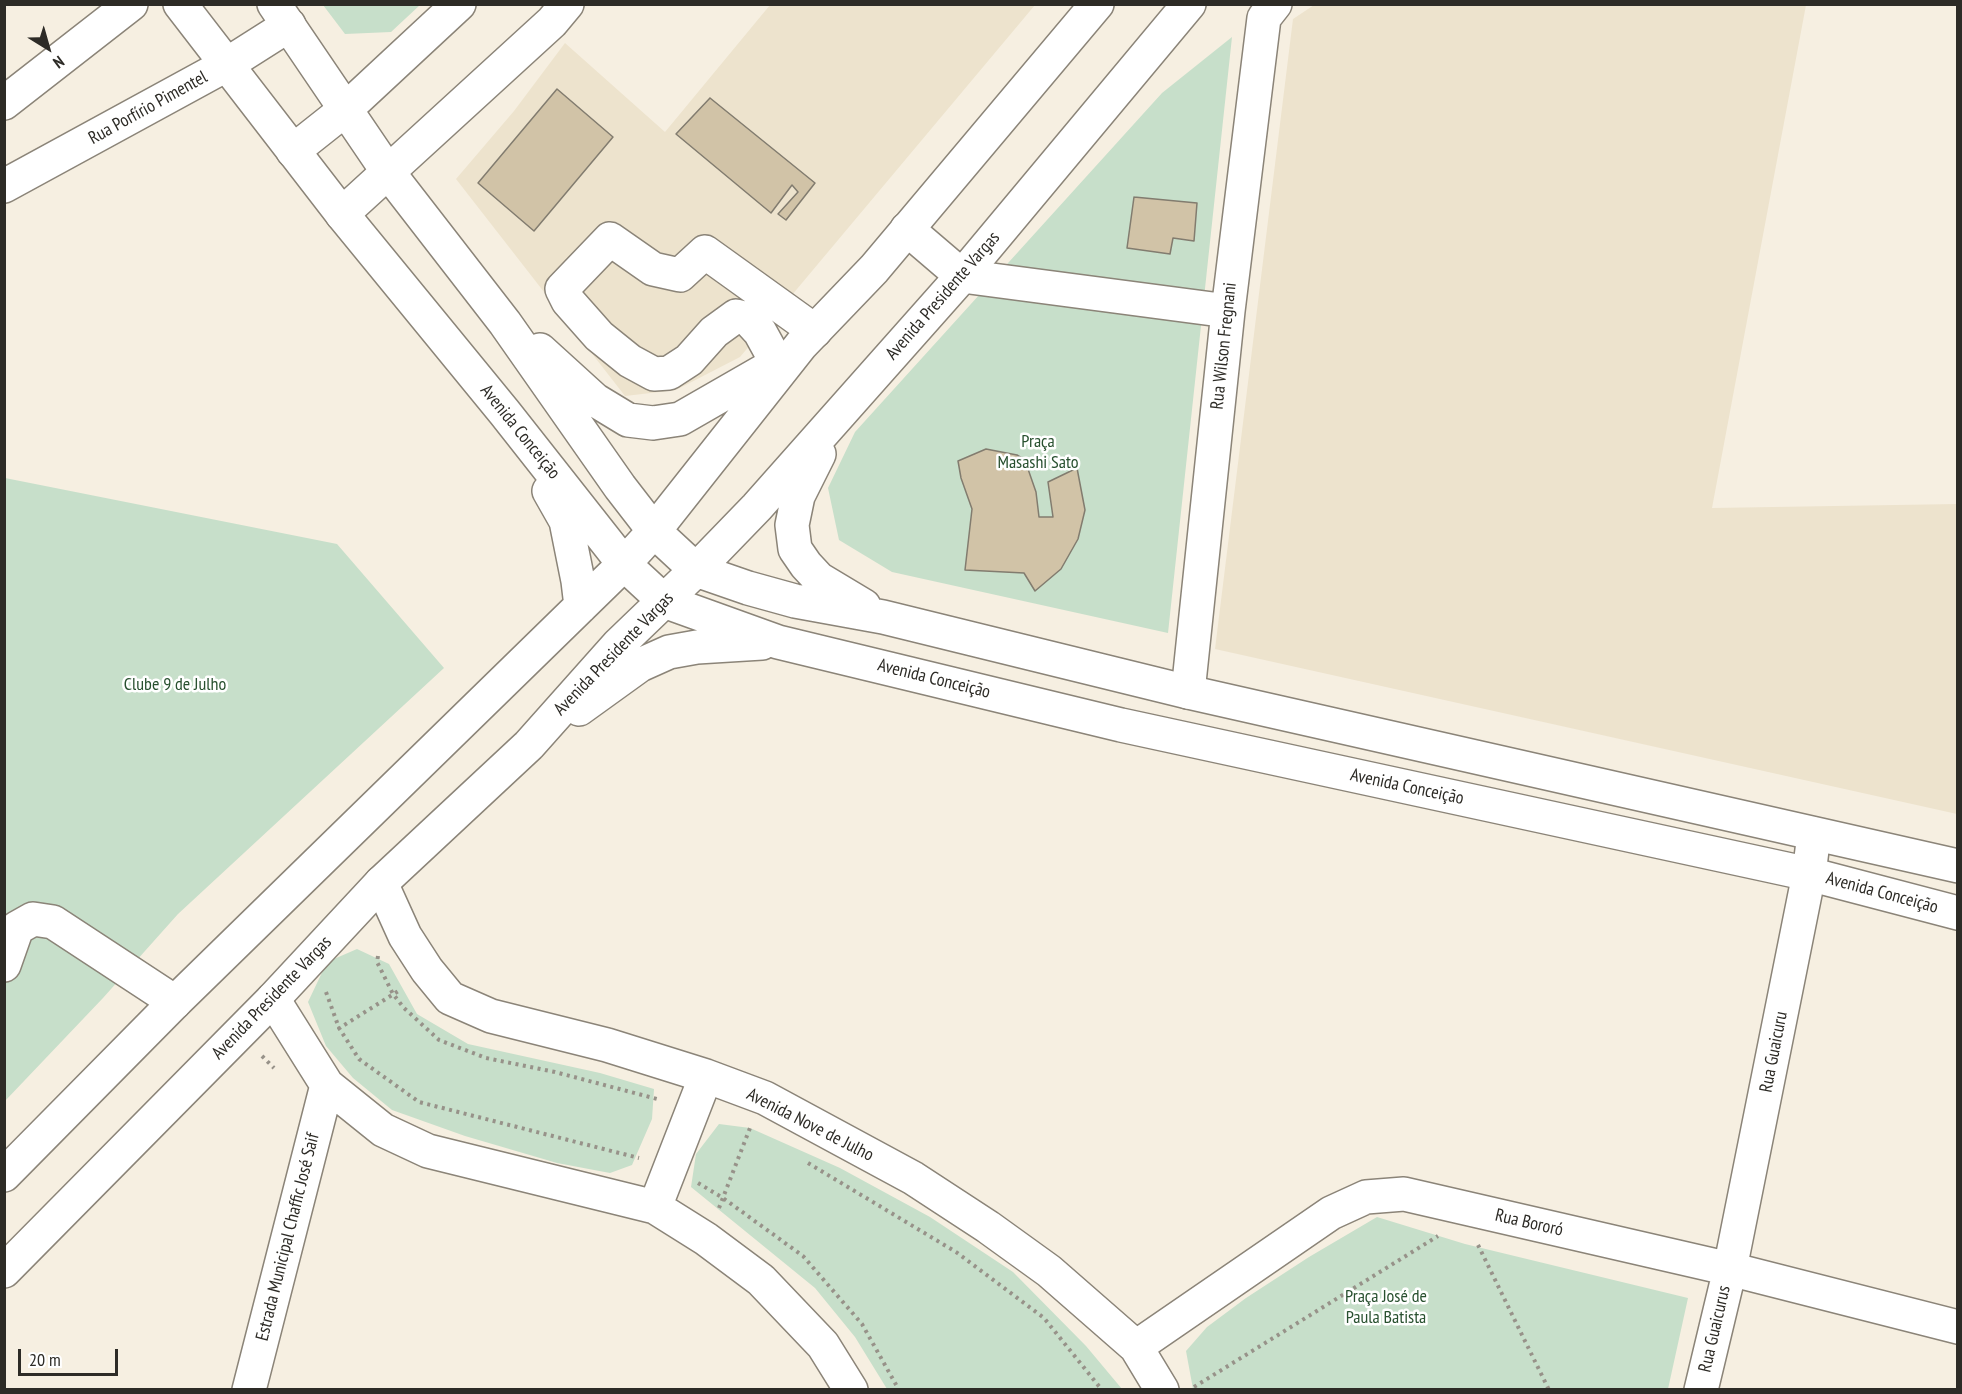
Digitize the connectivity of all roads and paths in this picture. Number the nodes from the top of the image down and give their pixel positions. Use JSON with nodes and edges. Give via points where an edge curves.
{"nodes":[{"id":1,"x":131,"y":4,"type":"edge"},
{"id":2,"x":180,"y":4,"type":"edge"},
{"id":3,"x":459,"y":4,"type":"edge"},
{"id":4,"x":1097,"y":4,"type":"edge"},
{"id":5,"x":1189,"y":4,"type":"edge"},
{"id":6,"x":1275,"y":4,"type":"edge"},
{"id":7,"x":551,"y":10,"type":"edge"},
{"id":8,"x":282,"y":15,"type":"edge"},
{"id":9,"x":226,"y":65,"type":"junction"},
{"id":10,"x":4,"y":102,"type":"edge"},
{"id":11,"x":346,"y":109,"type":"junction"},
{"id":12,"x":292,"y":151,"type":"junction"},
{"id":13,"x":388,"y":172,"type":"junction"},
{"id":14,"x":4,"y":186,"type":"edge"},
{"id":15,"x":342,"y":214,"type":"junction"},
{"id":16,"x":907,"y":229,"type":"junction"},
{"id":17,"x":962,"y":276,"type":"junction"},
{"id":18,"x":1228,"y":311,"type":"junction"},
{"id":19,"x":505,"y":323,"type":"junction"},
{"id":20,"x":798,"y":346,"type":"junction"},
{"id":21,"x":505,"y":413,"type":"junction"},
{"id":22,"x":840,"y":413,"type":"junction"},
{"id":23,"x":654,"y":531,"type":"junction"},
{"id":24,"x":624,"y":564,"type":"junction"},
{"id":25,"x":696,"y":570,"type":"junction"},
{"id":26,"x":664,"y":601,"type":"junction"},
{"id":27,"x":581,"y":606,"type":"junction"},
{"id":28,"x":884,"y":618,"type":"junction"},
{"id":29,"x":778,"y":642,"type":"junction"},
{"id":30,"x":1188,"y":692,"type":"junction"},
{"id":31,"x":529,"y":745,"type":"junction"},
{"id":32,"x":1814,"y":834,"type":"junction"},
{"id":33,"x":1958,"y":866,"type":"edge"},
{"id":34,"x":1809,"y":874,"type":"junction"},
{"id":35,"x":381,"y":883,"type":"junction"},
{"id":36,"x":1958,"y":913,"type":"edge"},
{"id":37,"x":4,"y":965,"type":"edge"},
{"id":38,"x":273,"y":999,"type":"junction"},
{"id":39,"x":175,"y":1002,"type":"junction"},
{"id":40,"x":706,"y":1076,"type":"junction"},
{"id":41,"x":327,"y":1085,"type":"junction"},
{"id":42,"x":765,"y":1098,"type":"junction"},
{"id":43,"x":4,"y":1175,"type":"edge"},
{"id":44,"x":655,"y":1207,"type":"junction"},
{"id":45,"x":1438,"y":1236,"type":"dead end"},
{"id":46,"x":1474,"y":1237,"type":"dead end"},
{"id":47,"x":706,"y":1239,"type":"junction"},
{"id":48,"x":1730,"y":1269,"type":"junction"},
{"id":49,"x":4,"y":1271,"type":"edge"},
{"id":50,"x":1958,"y":1328,"type":"edge"},
{"id":51,"x":1136,"y":1347,"type":"junction"},
{"id":52,"x":249,"y":1389,"type":"edge"},
{"id":53,"x":851,"y":1389,"type":"edge"},
{"id":54,"x":1162,"y":1389,"type":"edge"},
{"id":55,"x":1191,"y":1389,"type":"edge"},
{"id":56,"x":1549,"y":1389,"type":"edge"},
{"id":57,"x":1701,"y":1389,"type":"edge"}],
"edges":[{"from":1,"to":10,"type":"main road"},
{"from":2,"to":9,"type":"main road","name":"Avenida Conceição"},
{"from":3,"to":11,"type":"main road"},
{"from":4,"to":16,"type":"main road"},
{"from":5,"to":17,"type":"main road","name":"Avenida Presidente Vargas"},
{"from":6,"to":18,"type":"main road","name":"Rua Wilson Fregnani","via":[[1264,18]]},
{"from":7,"to":13,"type":"main road"},
{"from":8,"to":9,"type":"main road","name":"Rua Porfírio Pimentel"},
{"from":8,"to":11,"type":"main road"},
{"from":9,"to":12,"type":"main road","name":"Avenida Conceição"},
{"from":9,"to":14,"type":"main road","name":"Rua Porfírio Pimentel"},
{"from":11,"to":12,"type":"main road"},
{"from":11,"to":13,"type":"main road"},
{"from":12,"to":15,"type":"main road","name":"Avenida Conceição"},
{"from":13,"to":15,"type":"main road"},
{"from":13,"to":19,"type":"main road"},
{"from":15,"to":21,"type":"main road","name":"Avenida Conceição"},
{"from":16,"to":17,"type":"main road"},
{"from":16,"to":20,"type":"main road","via":[[874,269]]},
{"from":17,"to":18,"type":"main road"},
{"from":17,"to":22,"type":"main road","name":"Avenida Presidente Vargas"},
{"from":18,"to":30,"type":"main road","name":"Rua Wilson Fregnani"},
{"from":19,"to":20,"type":"main road","via":[[595,400],[628,420],[653,423],[680,419]]},
{"from":19,"to":23,"type":"main road"},
{"from":20,"to":20,"type":"main road","via":[[705,252],[680,275],[653,269],[610,239],[562,289],[599,336],[654,374],[669,373],[689,360],[714,332],[736,316],[748,319],[760,332]]},
{"from":20,"to":23,"type":"main road"},
{"from":21,"to":24,"type":"main road","name":"Avenida Conceição"},
{"from":21,"to":27,"type":"main road","via":[[566,521]]},
{"from":22,"to":25,"type":"main road","name":"Avenida Presidente Vargas"},
{"from":22,"to":28,"type":"main road","via":[[798,496],[792,525],[795,549],[819,579]]},
{"from":23,"to":24,"type":"main road"},
{"from":23,"to":25,"type":"main road"},
{"from":24,"to":26,"type":"main road","name":"Avenida Conceição"},
{"from":24,"to":27,"type":"main road"},
{"from":25,"to":26,"type":"main road","name":"Avenida Presidente Vargas"},
{"from":25,"to":28,"type":"main road","via":[[795,601]]},
{"from":26,"to":29,"type":"main road","name":"Avenida Conceição"},
{"from":26,"to":31,"type":"main road","name":"Avenida Presidente Vargas","via":[[618,645]]},
{"from":27,"to":39,"type":"main road"},
{"from":28,"to":30,"type":"main road"},
{"from":29,"to":31,"type":"main road","via":[[669,652],[640,664]]},
{"from":29,"to":34,"type":"main road","name":"Avenida Conceição","via":[[1120,725]]},
{"from":30,"to":32,"type":"main road"},
{"from":31,"to":35,"type":"main road","name":"Avenida Presidente Vargas"},
{"from":32,"to":33,"type":"main road"},
{"from":32,"to":34,"type":"main road","name":"Rua Guaicuru"},
{"from":34,"to":36,"type":"main road","name":"Avenida Conceição"},
{"from":34,"to":48,"type":"main road","name":"Rua Guaicuru"},
{"from":35,"to":38,"type":"main road","name":"Avenida Presidente Vargas"},
{"from":35,"to":40,"type":"main road","name":"Avenida Nove de Julho","via":[[405,936],[450,998],[491,1016],[607,1045]]},
{"from":37,"to":39,"type":"main road","via":[[17,928],[33,919],[53,922]]},
{"from":38,"to":41,"type":"main road"},
{"from":38,"to":49,"type":"main road","name":"Avenida Presidente Vargas"},
{"from":39,"to":43,"type":"main road"},
{"from":40,"to":42,"type":"main road","name":"Avenida Nove de Julho"},
{"from":40,"to":44,"type":"main road"},
{"from":41,"to":44,"type":"main road","via":[[383,1130],[428,1151]]},
{"from":41,"to":52,"type":"main road","name":"Estrada Municipal Chaffic José Saif"},
{"from":42,"to":47,"type":"path"},
{"from":42,"to":51,"type":"main road","name":"Avenida Nove de Julho","via":[[913,1178],[988,1227],[1049,1271]]},
{"from":44,"to":47,"type":"main road"},
{"from":45,"to":55,"type":"path"},
{"from":46,"to":56,"type":"path"},
{"from":47,"to":53,"type":"main road","via":[[761,1280],[823,1345]]},
{"from":48,"to":50,"type":"main road","name":"Rua Bororó"},
{"from":48,"to":51,"type":"main road","name":"Rua Bororó","via":[[1404,1194],[1366,1197],[1331,1213]]},
{"from":48,"to":57,"type":"main road","name":"Rua Guaicurus"},
{"from":51,"to":54,"type":"main road","name":"Avenida Nove de Julho"}]}
